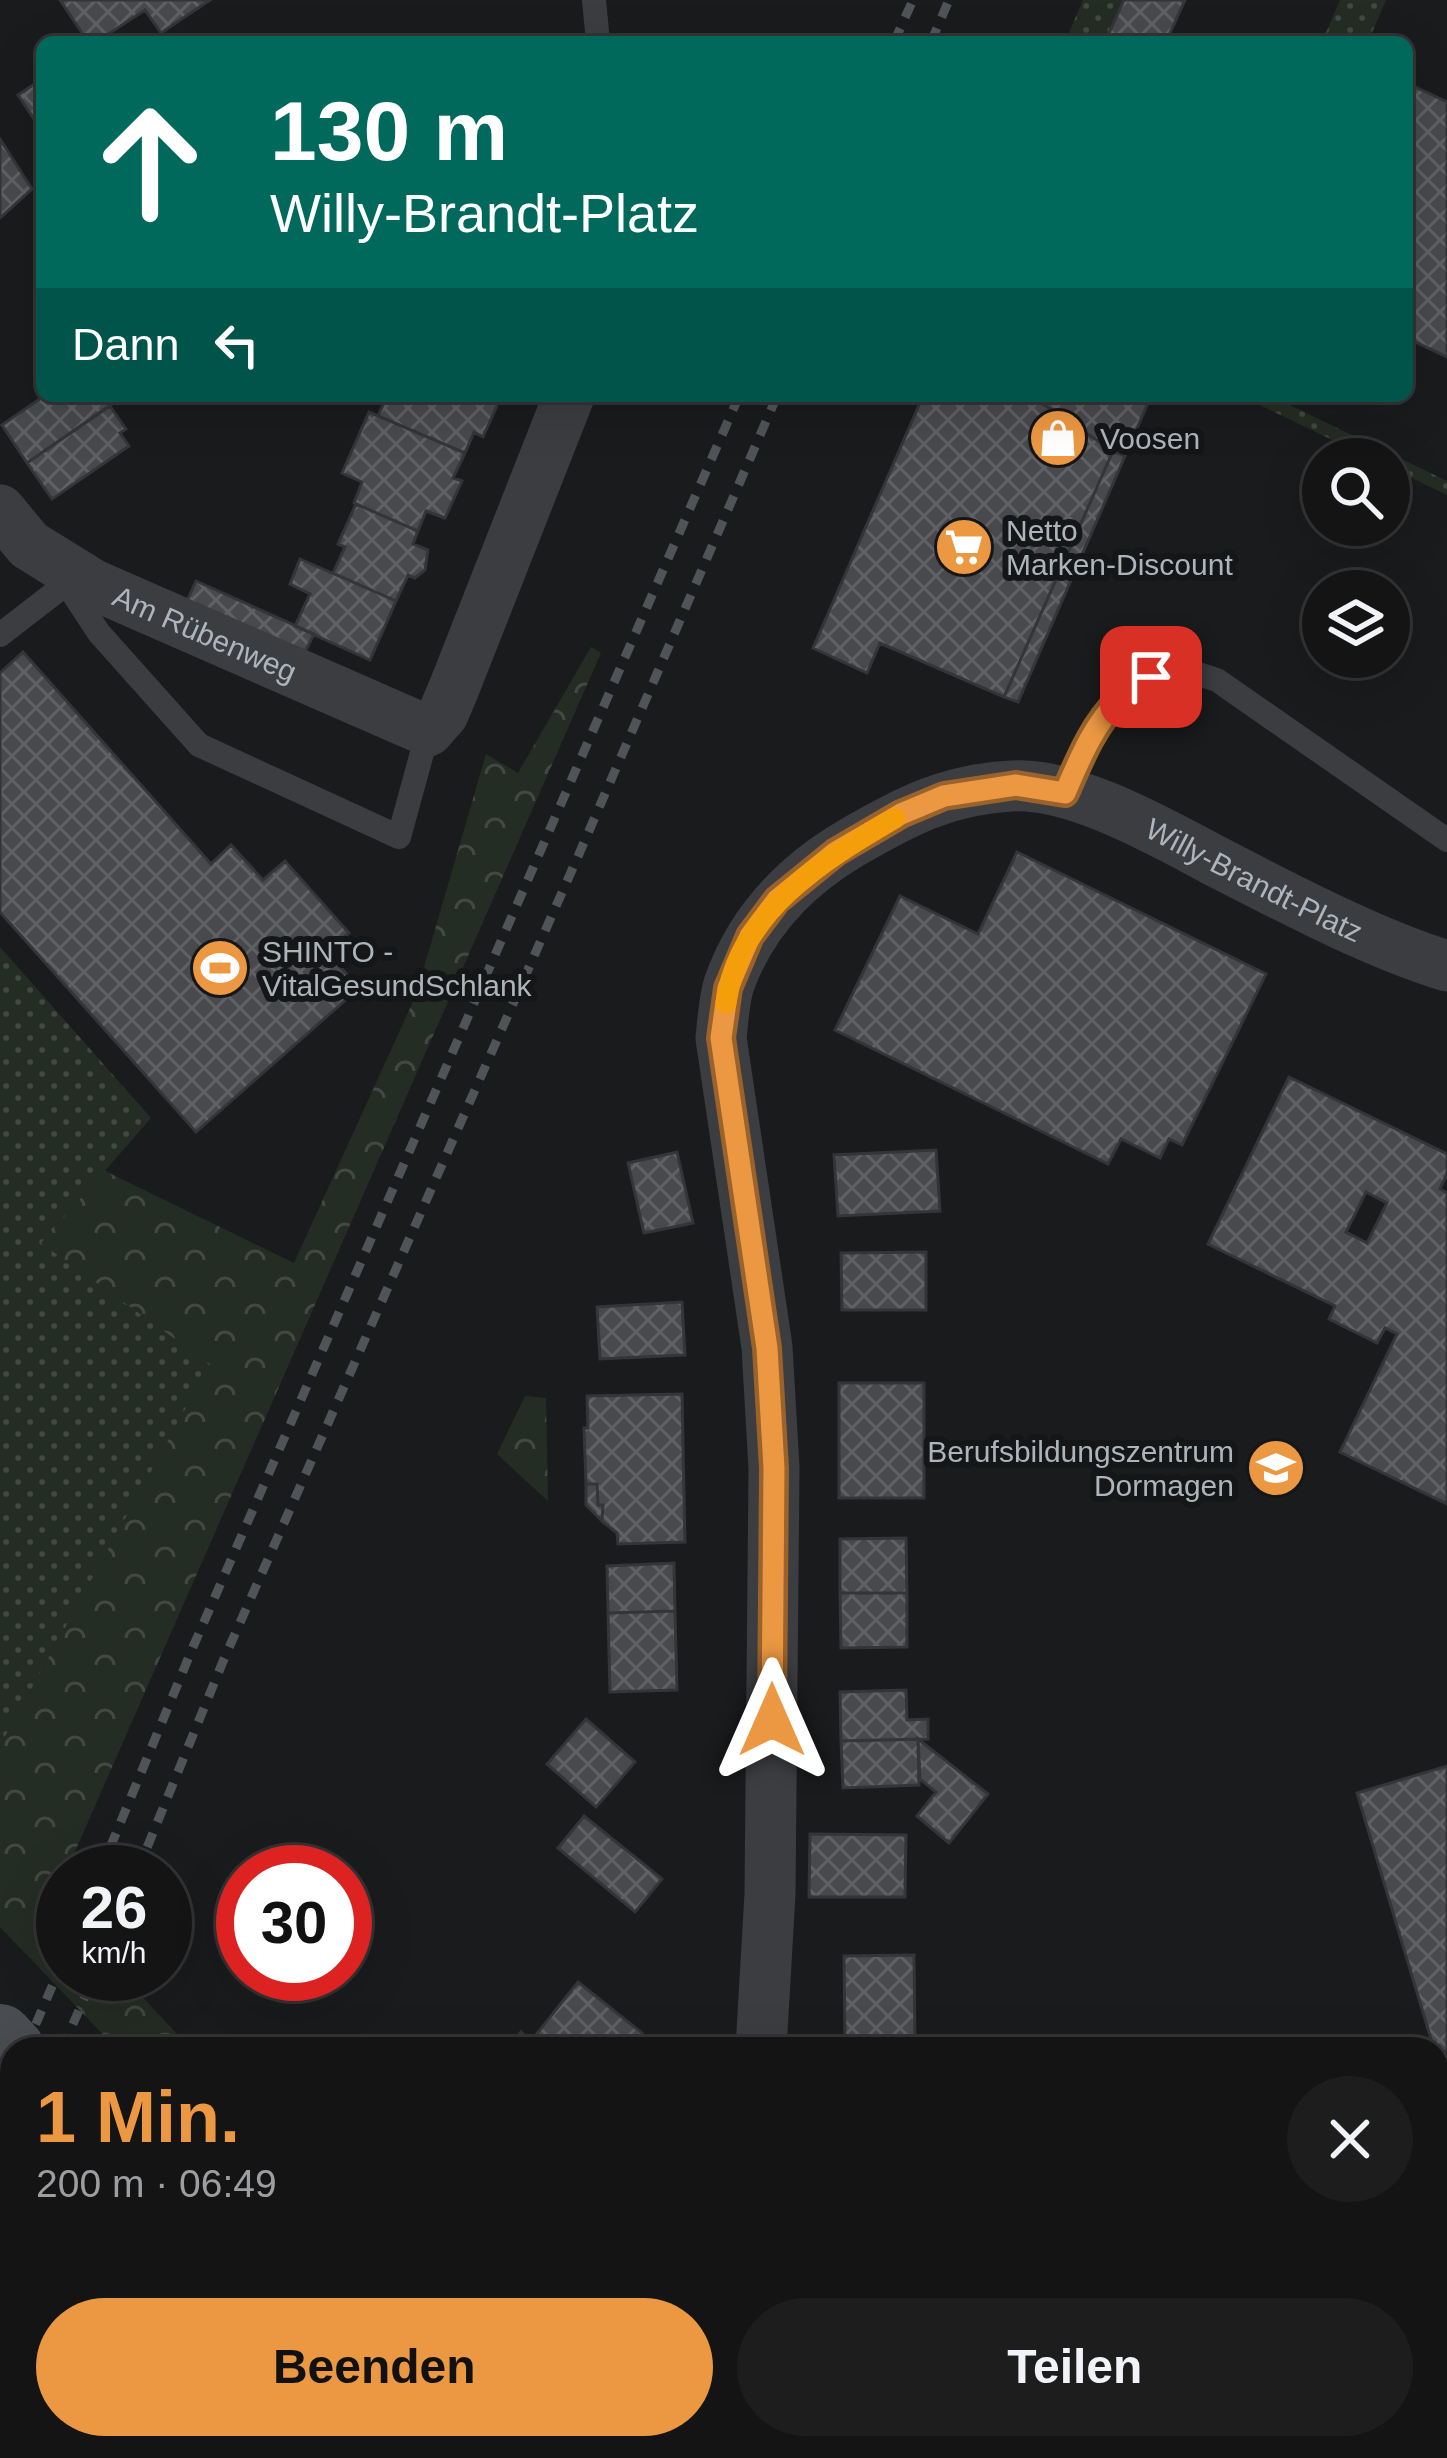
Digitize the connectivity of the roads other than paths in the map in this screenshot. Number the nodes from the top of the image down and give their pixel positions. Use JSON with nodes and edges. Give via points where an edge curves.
{"nodes":[{"id":1,"x":594,"y":0,"type":"edge"},
{"id":2,"x":597,"y":36,"type":"edge"},
{"id":3,"x":566,"y":402,"type":"edge"},
{"id":4,"x":0,"y":510,"type":"edge"},
{"id":5,"x":66,"y":576,"type":"junction"},
{"id":6,"x":0,"y":635,"type":"edge"},
{"id":7,"x":428,"y":731,"type":"junction"},
{"id":8,"x":1065,"y":793,"type":"junction"},
{"id":9,"x":1447,"y":840,"type":"edge"},
{"id":10,"x":1447,"y":966,"type":"edge"},
{"id":11,"x":761,"y":2037,"type":"edge"}],
"edges":[{"from":1,"to":2,"type":"lane"},
{"from":3,"to":7,"type":"street","via":[[454,688]]},
{"from":4,"to":5,"type":"street","name":"Am Rübenweg"},
{"from":5,"to":6,"type":"lane"},
{"from":5,"to":7,"type":"street","name":"Am Rübenweg"},
{"from":5,"to":7,"type":"lane","via":[[100,633],[199,745],[399,837]]},
{"from":8,"to":9,"type":"lane","via":[[1121,697],[1151,677],[1182,670],[1217,680]]},
{"from":8,"to":10,"type":"street","name":"Willy-Brandt-Platz"},
{"from":8,"to":11,"type":"street","name":"Willy-Brandt-Platz","via":[[1016,785],[944,796],[901,814],[777,900],[750,936],[728,988],[721,1038],[767,1348],[774,1468]]}]}
